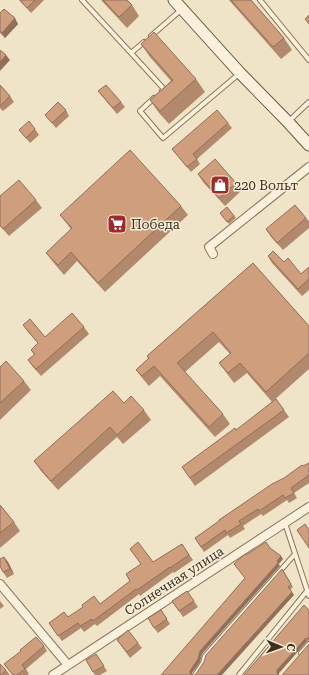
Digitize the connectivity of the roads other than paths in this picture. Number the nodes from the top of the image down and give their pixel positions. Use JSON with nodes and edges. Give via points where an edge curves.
{"nodes":[{"id":1,"x":82,"y":0,"type":"edge"},
{"id":2,"x":174,"y":0,"type":"edge"},
{"id":3,"x":260,"y":0,"type":"edge"},
{"id":4,"x":182,"y":9,"type":"junction"},
{"id":5,"x":131,"y":53,"type":"junction"},
{"id":6,"x":309,"y":60,"type":"edge"},
{"id":7,"x":240,"y":72,"type":"junction"},
{"id":8,"x":309,"y":102,"type":"edge"},
{"id":9,"x":288,"y":122,"type":"junction"},
{"id":10,"x":309,"y":145,"type":"edge"},
{"id":11,"x":309,"y":167,"type":"edge"},
{"id":12,"x":213,"y":254,"type":"dead end"},
{"id":13,"x":309,"y":507,"type":"edge"},
{"id":14,"x":285,"y":523,"type":"junction"},
{"id":15,"x":295,"y":554,"type":"junction"},
{"id":16,"x":0,"y":584,"type":"edge"},
{"id":17,"x":307,"y":591,"type":"junction"},
{"id":18,"x":309,"y":596,"type":"edge"},
{"id":19,"x":309,"y":644,"type":"edge"},
{"id":20,"x":300,"y":654,"type":"edge"},
{"id":21,"x":68,"y":666,"type":"junction"},
{"id":22,"x":52,"y":675,"type":"edge"},
{"id":23,"x":195,"y":675,"type":"edge"},
{"id":24,"x":240,"y":675,"type":"edge"}],
"edges":[{"from":1,"to":5,"type":"lane"},
{"from":2,"to":4,"type":"main road"},
{"from":3,"to":6,"type":"lane"},
{"from":4,"to":5,"type":"lane"},
{"from":4,"to":7,"type":"main road"},
{"from":5,"to":7,"type":"lane","via":[[164,89],[140,111],[163,138]]},
{"from":7,"to":9,"type":"main road"},
{"from":8,"to":9,"type":"lane"},
{"from":9,"to":10,"type":"main road"},
{"from":11,"to":12,"type":"street","via":[[209,247]]},
{"from":13,"to":14,"type":"street","name":"Солнечная улица"},
{"from":14,"to":15,"type":"lane"},
{"from":14,"to":21,"type":"street","name":"Солнечная улица"},
{"from":15,"to":17,"type":"lane"},
{"from":15,"to":23,"type":"lane","via":[[205,656]]},
{"from":16,"to":21,"type":"street"},
{"from":17,"to":18,"type":"lane"},
{"from":17,"to":24,"type":"lane"},
{"from":19,"to":20,"type":"lane"},
{"from":21,"to":22,"type":"street","name":"Солнечная улица"}]}
